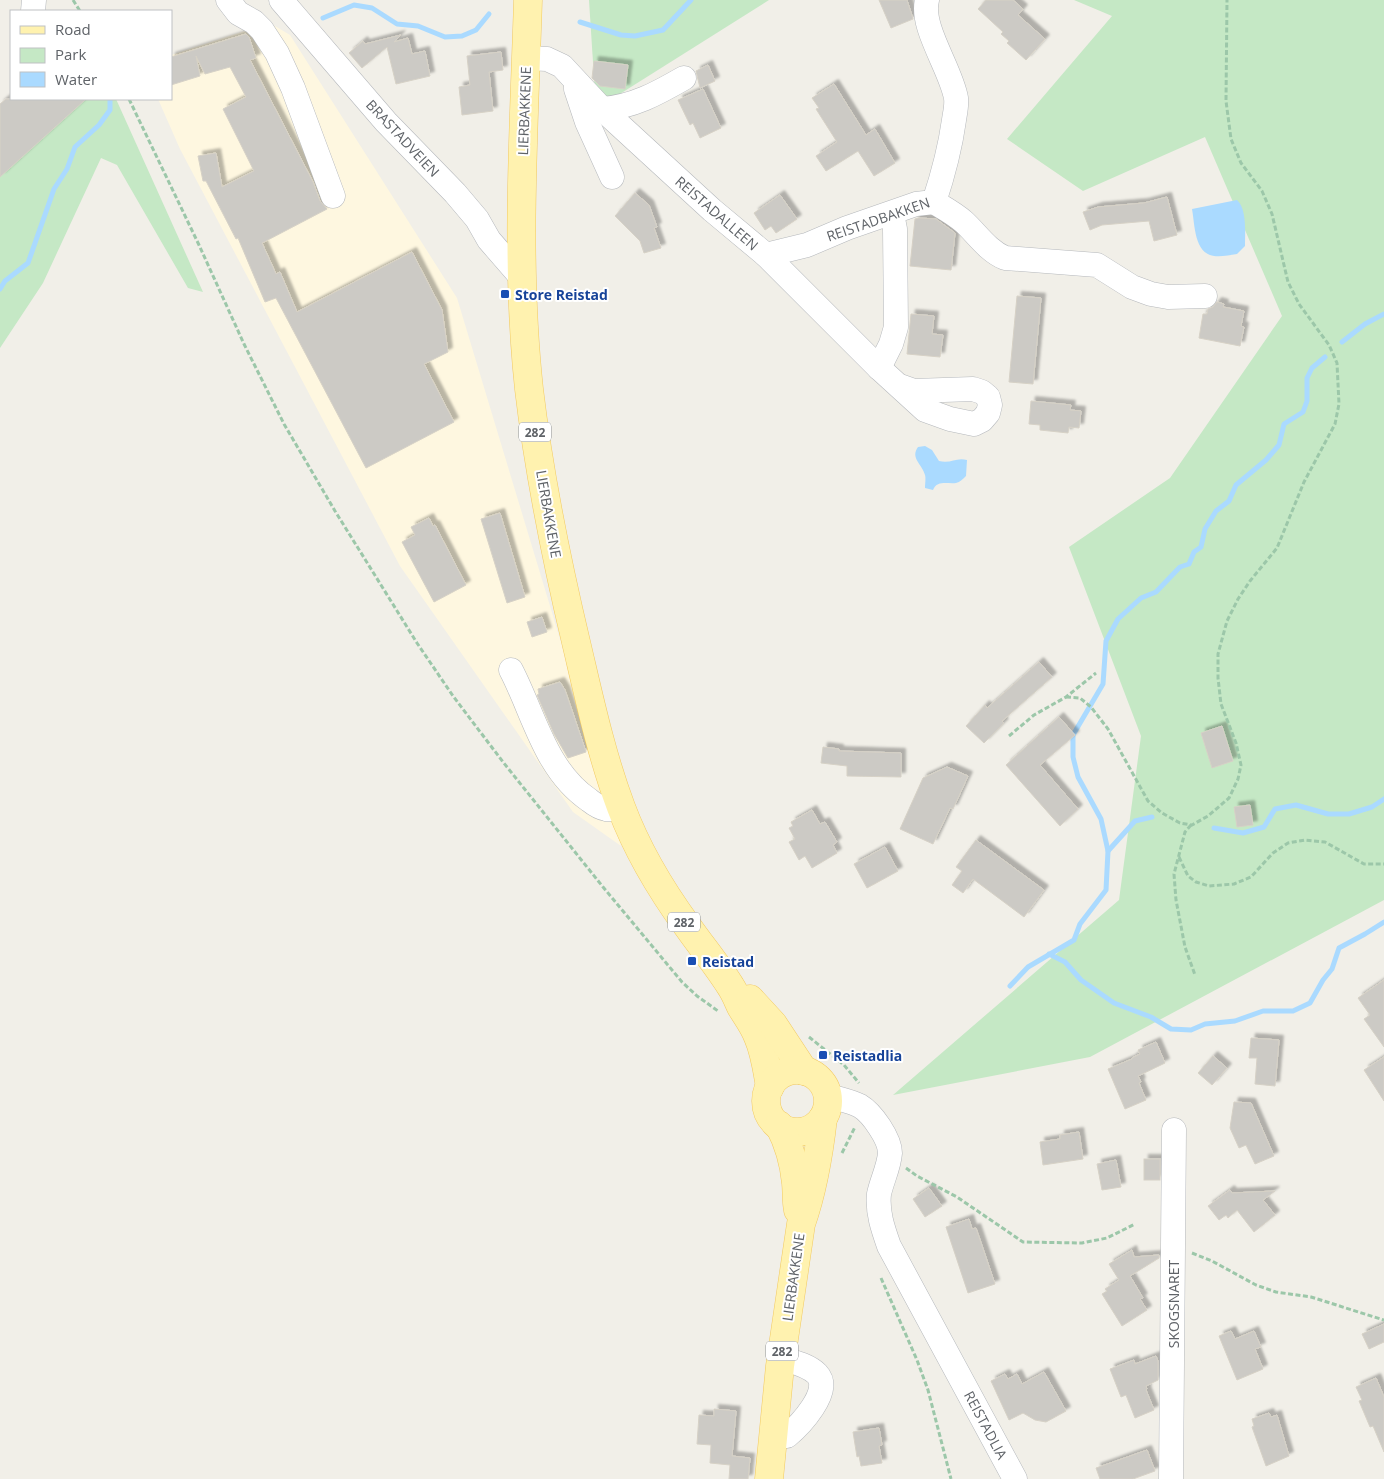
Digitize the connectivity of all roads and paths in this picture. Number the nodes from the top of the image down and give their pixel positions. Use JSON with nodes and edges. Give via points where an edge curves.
{"nodes":[{"id":1,"x":228,"y":0,"type":"edge"},
{"id":2,"x":281,"y":0,"type":"edge"},
{"id":3,"x":528,"y":0,"type":"edge"},
{"id":4,"x":927,"y":0,"type":"edge"},
{"id":5,"x":1227,"y":0,"type":"edge"},
{"id":6,"x":526,"y":58,"type":"junction"},
{"id":7,"x":684,"y":78,"type":"dead end"},
{"id":8,"x":576,"y":80,"type":"junction"},
{"id":9,"x":129,"y":100,"type":"edge"},
{"id":10,"x":602,"y":109,"type":"junction"},
{"id":11,"x":612,"y":177,"type":"dead end"},
{"id":12,"x":333,"y":196,"type":"dead end"},
{"id":13,"x":934,"y":202,"type":"junction"},
{"id":14,"x":892,"y":214,"type":"junction"},
{"id":15,"x":766,"y":255,"type":"junction"},
{"id":16,"x":522,"y":278,"type":"junction"},
{"id":17,"x":1205,"y":296,"type":"dead end"},
{"id":18,"x":879,"y":368,"type":"junction"},
{"id":19,"x":900,"y":386,"type":"dead end"},
{"id":20,"x":511,"y":670,"type":"dead end"},
{"id":21,"x":1096,"y":673,"type":"dead end"},
{"id":22,"x":1066,"y":697,"type":"junction"},
{"id":23,"x":1009,"y":736,"type":"dead end"},
{"id":24,"x":621,"y":808,"type":"junction"},
{"id":25,"x":1192,"y":825,"type":"junction"},
{"id":26,"x":1179,"y":857,"type":"junction"},
{"id":27,"x":1384,"y":864,"type":"edge"},
{"id":28,"x":1195,"y":975,"type":"dead end"},
{"id":29,"x":725,"y":1000,"type":"junction"},
{"id":30,"x":805,"y":1034,"type":"dead end"},
{"id":31,"x":804,"y":1071,"type":"junction"},
{"id":32,"x":770,"y":1087,"type":"junction"},
{"id":33,"x":825,"y":1106,"type":"junction"},
{"id":34,"x":861,"y":1107,"type":"junction"},
{"id":35,"x":779,"y":1125,"type":"junction"},
{"id":36,"x":1174,"y":1130,"type":"dead end"},
{"id":37,"x":889,"y":1161,"type":"junction"},
{"id":38,"x":800,"y":1224,"type":"junction"},
{"id":39,"x":1135,"y":1224,"type":"dead end"},
{"id":40,"x":1172,"y":1248,"type":"junction"},
{"id":41,"x":879,"y":1274,"type":"dead end"},
{"id":42,"x":1384,"y":1320,"type":"edge"},
{"id":43,"x":781,"y":1358,"type":"junction"},
{"id":44,"x":786,"y":1436,"type":"dead end"},
{"id":45,"x":769,"y":1479,"type":"edge"},
{"id":46,"x":951,"y":1479,"type":"edge"},
{"id":47,"x":1015,"y":1479,"type":"edge"},
{"id":48,"x":1171,"y":1479,"type":"edge"}],
"edges":[{"from":1,"to":12,"type":"street","via":[[238,13],[262,30],[277,52]]},
{"from":2,"to":16,"type":"street","name":"BRASTADVEIEN","via":[[386,122],[460,198]]},
{"from":3,"to":6,"type":"main road","name":"LIERBAKKENE","number":"282"},
{"from":4,"to":13,"type":"street","name":"REISTADBAKKEN","via":[[925,16],[956,99],[945,170]]},
{"from":5,"to":25,"type":"path","via":[[1226,100],[1231,139],[1241,163],[1262,190],[1272,214],[1288,282],[1337,363],[1339,404],[1335,424],[1304,482],[1277,548],[1250,581],[1227,621],[1218,654],[1218,678],[1221,704],[1236,743],[1240,772],[1228,798]]},
{"from":6,"to":8,"type":"street","name":"REISTADALLEEN","via":[[547,59],[562,66]]},
{"from":6,"to":16,"type":"main road","name":"LIERBAKKENE","number":"282"},
{"from":7,"to":10,"type":"street","via":[[642,100]]},
{"from":8,"to":10,"type":"street","name":"REISTADALLEEN"},
{"from":8,"to":11,"type":"street","via":[[576,90]]},
{"from":9,"to":29,"type":"path","via":[[284,424],[417,643],[459,704],[682,982],[697,996]]},
{"from":10,"to":15,"type":"street","name":"REISTADALLEEN"},
{"from":13,"to":14,"type":"street","name":"REISTADBAKKEN","via":[[916,204]]},
{"from":13,"to":17,"type":"street","via":[[963,220],[1005,258],[1097,265],[1132,287],[1151,294]]},
{"from":14,"to":15,"type":"street","name":"REISTADBAKKEN","via":[[806,245]]},
{"from":14,"to":18,"type":"street","via":[[896,327]]},
{"from":15,"to":18,"type":"street","name":"REISTADALLEEN"},
{"from":16,"to":24,"type":"main road","name":"LIERBAKKENE","number":"282","via":[[529,387],[551,528],[590,702]]},
{"from":18,"to":19,"type":"street","name":"REISTADALLEEN"},
{"from":20,"to":24,"type":"street","via":[[536,730],[564,776],[577,791],[599,806],[607,810]]},
{"from":21,"to":22,"type":"path"},
{"from":22,"to":23,"type":"path","via":[[1034,715]]},
{"from":22,"to":25,"type":"path","via":[[1080,698],[1091,707],[1108,729],[1148,801],[1180,823]]},
{"from":24,"to":29,"type":"main road","name":"LIERBAKKENE","number":"282","via":[[640,851],[686,924]]},
{"from":25,"to":26,"type":"path","via":[[1185,832]]},
{"from":26,"to":27,"type":"path","via":[[1188,876],[1209,886],[1234,884],[1251,877],[1280,848],[1305,840],[1325,842],[1364,864]]},
{"from":26,"to":28,"type":"path","via":[[1174,874],[1176,900],[1185,947]]},
{"from":29,"to":31,"type":"main road","name":"LIERBAKKENE","number":"282","via":[[747,997],[782,1037]]},
{"from":29,"to":32,"type":"main road","name":"LIERBAKKENE","number":"282","via":[[740,1004],[758,1034]]},
{"from":30,"to":34,"type":"path","via":[[854,1075],[862,1087]]},
{"from":31,"to":32,"type":"main road","via":[[783,1074]]},
{"from":31,"to":33,"type":"main road","number":"282","via":[[818,1078],[823,1085]]},
{"from":32,"to":35,"type":"main road","number":"282","via":[[766,1098],[768,1110]]},
{"from":33,"to":34,"type":"street","name":"REISTADLIA"},
{"from":33,"to":35,"type":"main road","via":[[812,1128],[788,1131]]},
{"from":33,"to":38,"type":"main road","name":"LIERBAKKENE","number":"282","via":[[814,1174]]},
{"from":34,"to":37,"type":"street","name":"REISTADLIA","via":[[888,1141]]},
{"from":35,"to":38,"type":"main road","name":"LIERBAKKENE","number":"282","via":[[792,1159]]},
{"from":36,"to":40,"type":"street","name":"SKOGSNARET"},
{"from":37,"to":39,"type":"path","via":[[902,1165],[957,1197],[1023,1242],[1082,1243],[1107,1238]]},
{"from":37,"to":47,"type":"street","name":"REISTADLIA","via":[[879,1203],[889,1246]]},
{"from":38,"to":43,"type":"main road","name":"LIERBAKKENE","number":"282"},
{"from":40,"to":42,"type":"path","via":[[1201,1256],[1276,1292],[1311,1297]]},
{"from":40,"to":48,"type":"street","name":"SKOGSNARET"},
{"from":41,"to":46,"type":"path","via":[[928,1390]]},
{"from":43,"to":44,"type":"street","via":[[807,1367],[822,1382],[816,1402],[794,1431]]},
{"from":43,"to":45,"type":"main road","name":"LIERBAKKENE","number":"282"}]}
